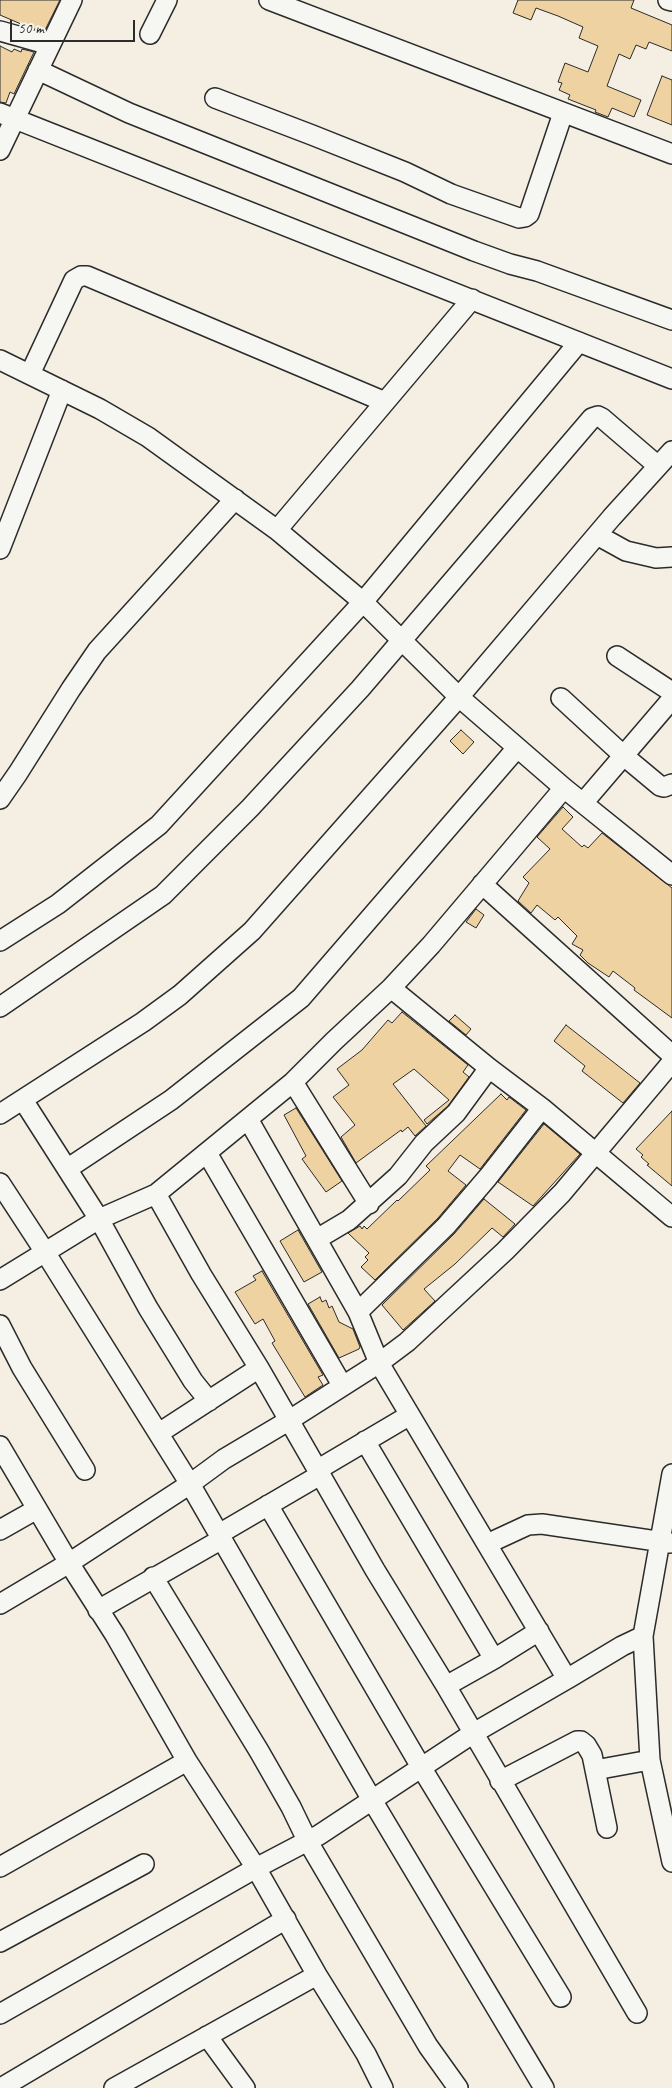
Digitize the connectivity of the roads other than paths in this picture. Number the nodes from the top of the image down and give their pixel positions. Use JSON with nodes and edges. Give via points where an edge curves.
{"nodes":[{"id":1,"x":72,"y":0,"type":"edge"},
{"id":2,"x":167,"y":0,"type":"edge"},
{"id":3,"x":269,"y":0,"type":"edge"},
{"id":4,"x":668,"y":0,"type":"edge"},
{"id":5,"x":672,"y":1,"type":"edge"},
{"id":6,"x":0,"y":31,"type":"edge"},
{"id":7,"x":150,"y":34,"type":"dead end"},
{"id":8,"x":50,"y":45,"type":"junction"},
{"id":9,"x":38,"y":70,"type":"junction"},
{"id":10,"x":215,"y":98,"type":"dead end"},
{"id":11,"x":562,"y":113,"type":"junction"},
{"id":12,"x":7,"y":116,"type":"edge"},
{"id":13,"x":0,"y":150,"type":"edge"},
{"id":14,"x":672,"y":154,"type":"edge"},
{"id":15,"x":472,"y":300,"type":"junction"},
{"id":16,"x":672,"y":320,"type":"edge"},
{"id":17,"x":579,"y":342,"type":"junction"},
{"id":18,"x":0,"y":360,"type":"edge"},
{"id":19,"x":30,"y":374,"type":"junction"},
{"id":20,"x":672,"y":379,"type":"edge"},
{"id":21,"x":62,"y":390,"type":"junction"},
{"id":22,"x":385,"y":402,"type":"junction"},
{"id":23,"x":672,"y":451,"type":"edge"},
{"id":24,"x":658,"y":466,"type":"junction"},
{"id":25,"x":235,"y":499,"type":"junction"},
{"id":26,"x":277,"y":530,"type":"junction"},
{"id":27,"x":596,"y":535,"type":"junction"},
{"id":28,"x":0,"y":549,"type":"edge"},
{"id":29,"x":672,"y":557,"type":"edge"},
{"id":30,"x":362,"y":602,"type":"junction"},
{"id":31,"x":402,"y":640,"type":"junction"},
{"id":32,"x":617,"y":656,"type":"dead end"},
{"id":33,"x":672,"y":692,"type":"edge"},
{"id":34,"x":459,"y":697,"type":"junction"},
{"id":35,"x":561,"y":698,"type":"dead end"},
{"id":36,"x":672,"y":699,"type":"edge"},
{"id":37,"x":517,"y":748,"type":"junction"},
{"id":38,"x":624,"y":756,"type":"junction"},
{"id":39,"x":672,"y":784,"type":"edge"},
{"id":40,"x":564,"y":788,"type":"junction"},
{"id":41,"x":0,"y":799,"type":"edge"},
{"id":42,"x":583,"y":803,"type":"junction"},
{"id":43,"x":672,"y":875,"type":"edge"},
{"id":44,"x":482,"y":884,"type":"junction"},
{"id":45,"x":0,"y":941,"type":"edge"},
{"id":46,"x":391,"y":988,"type":"junction"},
{"id":47,"x":0,"y":1007,"type":"edge"},
{"id":48,"x":672,"y":1055,"type":"edge"},
{"id":49,"x":672,"y":1062,"type":"edge"},
{"id":50,"x":489,"y":1068,"type":"junction"},
{"id":51,"x":293,"y":1082,"type":"junction"},
{"id":52,"x":23,"y":1100,"type":"junction"},
{"id":53,"x":542,"y":1108,"type":"junction"},
{"id":54,"x":0,"y":1114,"type":"edge"},
{"id":55,"x":248,"y":1119,"type":"junction"},
{"id":56,"x":596,"y":1152,"type":"junction"},
{"id":57,"x":207,"y":1153,"type":"junction"},
{"id":58,"x":66,"y":1169,"type":"junction"},
{"id":59,"x":0,"y":1183,"type":"edge"},
{"id":60,"x":156,"y":1194,"type":"junction"},
{"id":61,"x":369,"y":1204,"type":"junction"},
{"id":62,"x":672,"y":1217,"type":"edge"},
{"id":63,"x":99,"y":1219,"type":"junction"},
{"id":64,"x":316,"y":1239,"type":"junction"},
{"id":65,"x":46,"y":1252,"type":"junction"},
{"id":66,"x":0,"y":1280,"type":"edge"},
{"id":67,"x":358,"y":1312,"type":"junction"},
{"id":68,"x":0,"y":1325,"type":"edge"},
{"id":69,"x":379,"y":1363,"type":"junction"},
{"id":70,"x":259,"y":1368,"type":"junction"},
{"id":71,"x":342,"y":1385,"type":"junction"},
{"id":72,"x":208,"y":1401,"type":"junction"},
{"id":73,"x":410,"y":1415,"type":"junction"},
{"id":74,"x":288,"y":1421,"type":"junction"},
{"id":75,"x":159,"y":1433,"type":"junction"},
{"id":76,"x":365,"y":1441,"type":"junction"},
{"id":77,"x":0,"y":1446,"type":"edge"},
{"id":78,"x":85,"y":1470,"type":"dead end"},
{"id":79,"x":318,"y":1472,"type":"junction"},
{"id":80,"x":672,"y":1474,"type":"edge"},
{"id":81,"x":190,"y":1484,"type":"junction"},
{"id":82,"x":268,"y":1505,"type":"junction"},
{"id":83,"x":37,"y":1510,"type":"junction"},
{"id":84,"x":0,"y":1530,"type":"edge"},
{"id":85,"x":220,"y":1537,"type":"junction"},
{"id":86,"x":666,"y":1542,"type":"edge"},
{"id":87,"x":487,"y":1544,"type":"junction"},
{"id":88,"x":69,"y":1562,"type":"junction"},
{"id":89,"x":153,"y":1578,"type":"junction"},
{"id":90,"x":0,"y":1604,"type":"edge"},
{"id":91,"x":98,"y":1610,"type":"junction"},
{"id":92,"x":539,"y":1631,"type":"junction"},
{"id":93,"x":643,"y":1636,"type":"junction"},
{"id":94,"x":494,"y":1659,"type":"junction"},
{"id":95,"x":567,"y":1679,"type":"junction"},
{"id":96,"x":446,"y":1686,"type":"junction"},
{"id":97,"x":472,"y":1734,"type":"junction"},
{"id":98,"x":650,"y":1760,"type":"junction"},
{"id":99,"x":187,"y":1761,"type":"junction"},
{"id":100,"x":421,"y":1767,"type":"junction"},
{"id":101,"x":595,"y":1770,"type":"junction"},
{"id":102,"x":500,"y":1781,"type":"junction"},
{"id":103,"x":372,"y":1800,"type":"junction"},
{"id":104,"x":606,"y":1828,"type":"dead end"},
{"id":105,"x":307,"y":1840,"type":"junction"},
{"id":106,"x":672,"y":1862,"type":"edge"},
{"id":107,"x":144,"y":1864,"type":"dead end"},
{"id":108,"x":0,"y":1867,"type":"edge"},
{"id":109,"x":256,"y":1868,"type":"junction"},
{"id":110,"x":286,"y":1919,"type":"junction"},
{"id":111,"x":0,"y":1942,"type":"edge"},
{"id":112,"x":317,"y":1975,"type":"junction"},
{"id":113,"x":561,"y":1996,"type":"dead end"},
{"id":114,"x":637,"y":2013,"type":"dead end"},
{"id":115,"x":0,"y":2014,"type":"edge"},
{"id":116,"x":206,"y":2036,"type":"junction"},
{"id":117,"x":141,"y":2082,"type":"edge"},
{"id":118,"x":2,"y":2088,"type":"edge"},
{"id":119,"x":114,"y":2088,"type":"edge"},
{"id":120,"x":245,"y":2088,"type":"edge"},
{"id":121,"x":383,"y":2088,"type":"edge"},
{"id":122,"x":458,"y":2088,"type":"edge"},
{"id":123,"x":544,"y":2088,"type":"edge"}],
"edges":[{"from":1,"to":8,"type":"street"},
{"from":2,"to":7,"type":"street"},
{"from":3,"to":11,"type":"street"},
{"from":4,"to":5,"type":"street"},
{"from":6,"to":8,"type":"street"},
{"from":8,"to":9,"type":"street"},
{"from":9,"to":12,"type":"street"},
{"from":9,"to":16,"type":"street","via":[[129,113],[474,251]]},
{"from":10,"to":11,"type":"street","via":[[519,218],[529,214]]},
{"from":11,"to":14,"type":"street"},
{"from":12,"to":13,"type":"street"},
{"from":12,"to":15,"type":"street"},
{"from":15,"to":17,"type":"street"},
{"from":15,"to":22,"type":"street"},
{"from":17,"to":20,"type":"street"},
{"from":17,"to":30,"type":"street"},
{"from":18,"to":19,"type":"street"},
{"from":19,"to":21,"type":"street"},
{"from":19,"to":22,"type":"street","via":[[74,280],[87,276]]},
{"from":21,"to":25,"type":"street","via":[[148,437]]},
{"from":21,"to":28,"type":"street"},
{"from":22,"to":26,"type":"street"},
{"from":23,"to":24,"type":"street"},
{"from":24,"to":27,"type":"street"},
{"from":24,"to":31,"type":"street","via":[[602,418],[592,418]]},
{"from":25,"to":26,"type":"street"},
{"from":25,"to":41,"type":"street","via":[[97,651]]},
{"from":26,"to":30,"type":"street"},
{"from":27,"to":29,"type":"street","via":[[626,552],[656,558]]},
{"from":27,"to":34,"type":"street"},
{"from":30,"to":31,"type":"street"},
{"from":30,"to":45,"type":"street","via":[[159,825],[58,904]]},
{"from":31,"to":34,"type":"street"},
{"from":31,"to":47,"type":"street","via":[[250,808],[162,895]]},
{"from":32,"to":33,"type":"street"},
{"from":34,"to":37,"type":"street"},
{"from":34,"to":52,"type":"street","via":[[252,931],[180,995]]},
{"from":35,"to":38,"type":"street"},
{"from":36,"to":38,"type":"street"},
{"from":37,"to":40,"type":"street"},
{"from":37,"to":58,"type":"street","via":[[301,998],[170,1100]]},
{"from":38,"to":39,"type":"street","via":[[660,786]]},
{"from":38,"to":42,"type":"street"},
{"from":40,"to":42,"type":"street"},
{"from":40,"to":44,"type":"street"},
{"from":42,"to":43,"type":"street"},
{"from":44,"to":46,"type":"street"},
{"from":44,"to":48,"type":"street"},
{"from":46,"to":50,"type":"street"},
{"from":46,"to":51,"type":"street"},
{"from":49,"to":56,"type":"street"},
{"from":50,"to":53,"type":"street"},
{"from":50,"to":61,"type":"street","via":[[456,1113]]},
{"from":51,"to":55,"type":"street"},
{"from":51,"to":61,"type":"street"},
{"from":52,"to":54,"type":"street"},
{"from":52,"to":58,"type":"street"},
{"from":53,"to":56,"type":"street"},
{"from":53,"to":67,"type":"street","via":[[446,1226]]},
{"from":55,"to":57,"type":"street"},
{"from":55,"to":64,"type":"street"},
{"from":56,"to":62,"type":"street"},
{"from":56,"to":69,"type":"street","via":[[505,1252],[407,1342]]},
{"from":57,"to":60,"type":"street"},
{"from":57,"to":71,"type":"street"},
{"from":58,"to":63,"type":"street"},
{"from":59,"to":65,"type":"street"},
{"from":60,"to":63,"type":"street"},
{"from":60,"to":70,"type":"street"},
{"from":61,"to":64,"type":"street"},
{"from":63,"to":65,"type":"street"},
{"from":63,"to":72,"type":"street","via":[[148,1308]]},
{"from":64,"to":67,"type":"street"},
{"from":65,"to":66,"type":"street"},
{"from":65,"to":75,"type":"street"},
{"from":67,"to":69,"type":"street"},
{"from":68,"to":78,"type":"street","via":[[22,1368]]},
{"from":69,"to":71,"type":"street"},
{"from":69,"to":73,"type":"street"},
{"from":70,"to":72,"type":"street"},
{"from":70,"to":74,"type":"street"},
{"from":71,"to":74,"type":"street"},
{"from":72,"to":75,"type":"street"},
{"from":73,"to":76,"type":"street"},
{"from":73,"to":87,"type":"street"},
{"from":74,"to":79,"type":"street"},
{"from":74,"to":81,"type":"street","via":[[224,1459]]},
{"from":75,"to":81,"type":"street"},
{"from":76,"to":79,"type":"street"},
{"from":76,"to":94,"type":"street"},
{"from":77,"to":83,"type":"street"},
{"from":79,"to":82,"type":"street"},
{"from":79,"to":96,"type":"street"},
{"from":80,"to":86,"type":"street"},
{"from":81,"to":85,"type":"street"},
{"from":81,"to":88,"type":"street"},
{"from":82,"to":85,"type":"street"},
{"from":82,"to":100,"type":"street"},
{"from":83,"to":84,"type":"street"},
{"from":83,"to":88,"type":"street"},
{"from":85,"to":89,"type":"street"},
{"from":85,"to":103,"type":"street"},
{"from":86,"to":87,"type":"street","via":[[542,1524],[528,1525]]},
{"from":86,"to":93,"type":"street"},
{"from":87,"to":92,"type":"street"},
{"from":88,"to":90,"type":"street"},
{"from":88,"to":91,"type":"street"},
{"from":89,"to":91,"type":"street"},
{"from":89,"to":105,"type":"street","via":[[292,1807]]},
{"from":91,"to":99,"type":"street"},
{"from":92,"to":94,"type":"street"},
{"from":92,"to":95,"type":"street"},
{"from":93,"to":95,"type":"street"},
{"from":93,"to":98,"type":"street"},
{"from":94,"to":96,"type":"street"},
{"from":95,"to":97,"type":"street"},
{"from":96,"to":97,"type":"street"},
{"from":97,"to":100,"type":"street"},
{"from":97,"to":102,"type":"street"},
{"from":98,"to":101,"type":"street"},
{"from":98,"to":106,"type":"street"},
{"from":99,"to":108,"type":"street"},
{"from":99,"to":109,"type":"street"},
{"from":100,"to":103,"type":"street"},
{"from":100,"to":113,"type":"street"},
{"from":101,"to":102,"type":"street","via":[[586,1745],[577,1741]]},
{"from":101,"to":104,"type":"street"},
{"from":102,"to":114,"type":"street"},
{"from":103,"to":105,"type":"street"},
{"from":103,"to":123,"type":"street"},
{"from":105,"to":109,"type":"street"},
{"from":105,"to":122,"type":"street","via":[[428,2046]]},
{"from":107,"to":111,"type":"street"},
{"from":109,"to":110,"type":"street"},
{"from":109,"to":115,"type":"street"},
{"from":110,"to":112,"type":"street"},
{"from":110,"to":118,"type":"street"},
{"from":112,"to":116,"type":"street"},
{"from":112,"to":121,"type":"street"},
{"from":116,"to":117,"type":"street"},
{"from":116,"to":120,"type":"street"},
{"from":117,"to":119,"type":"street"}]}
